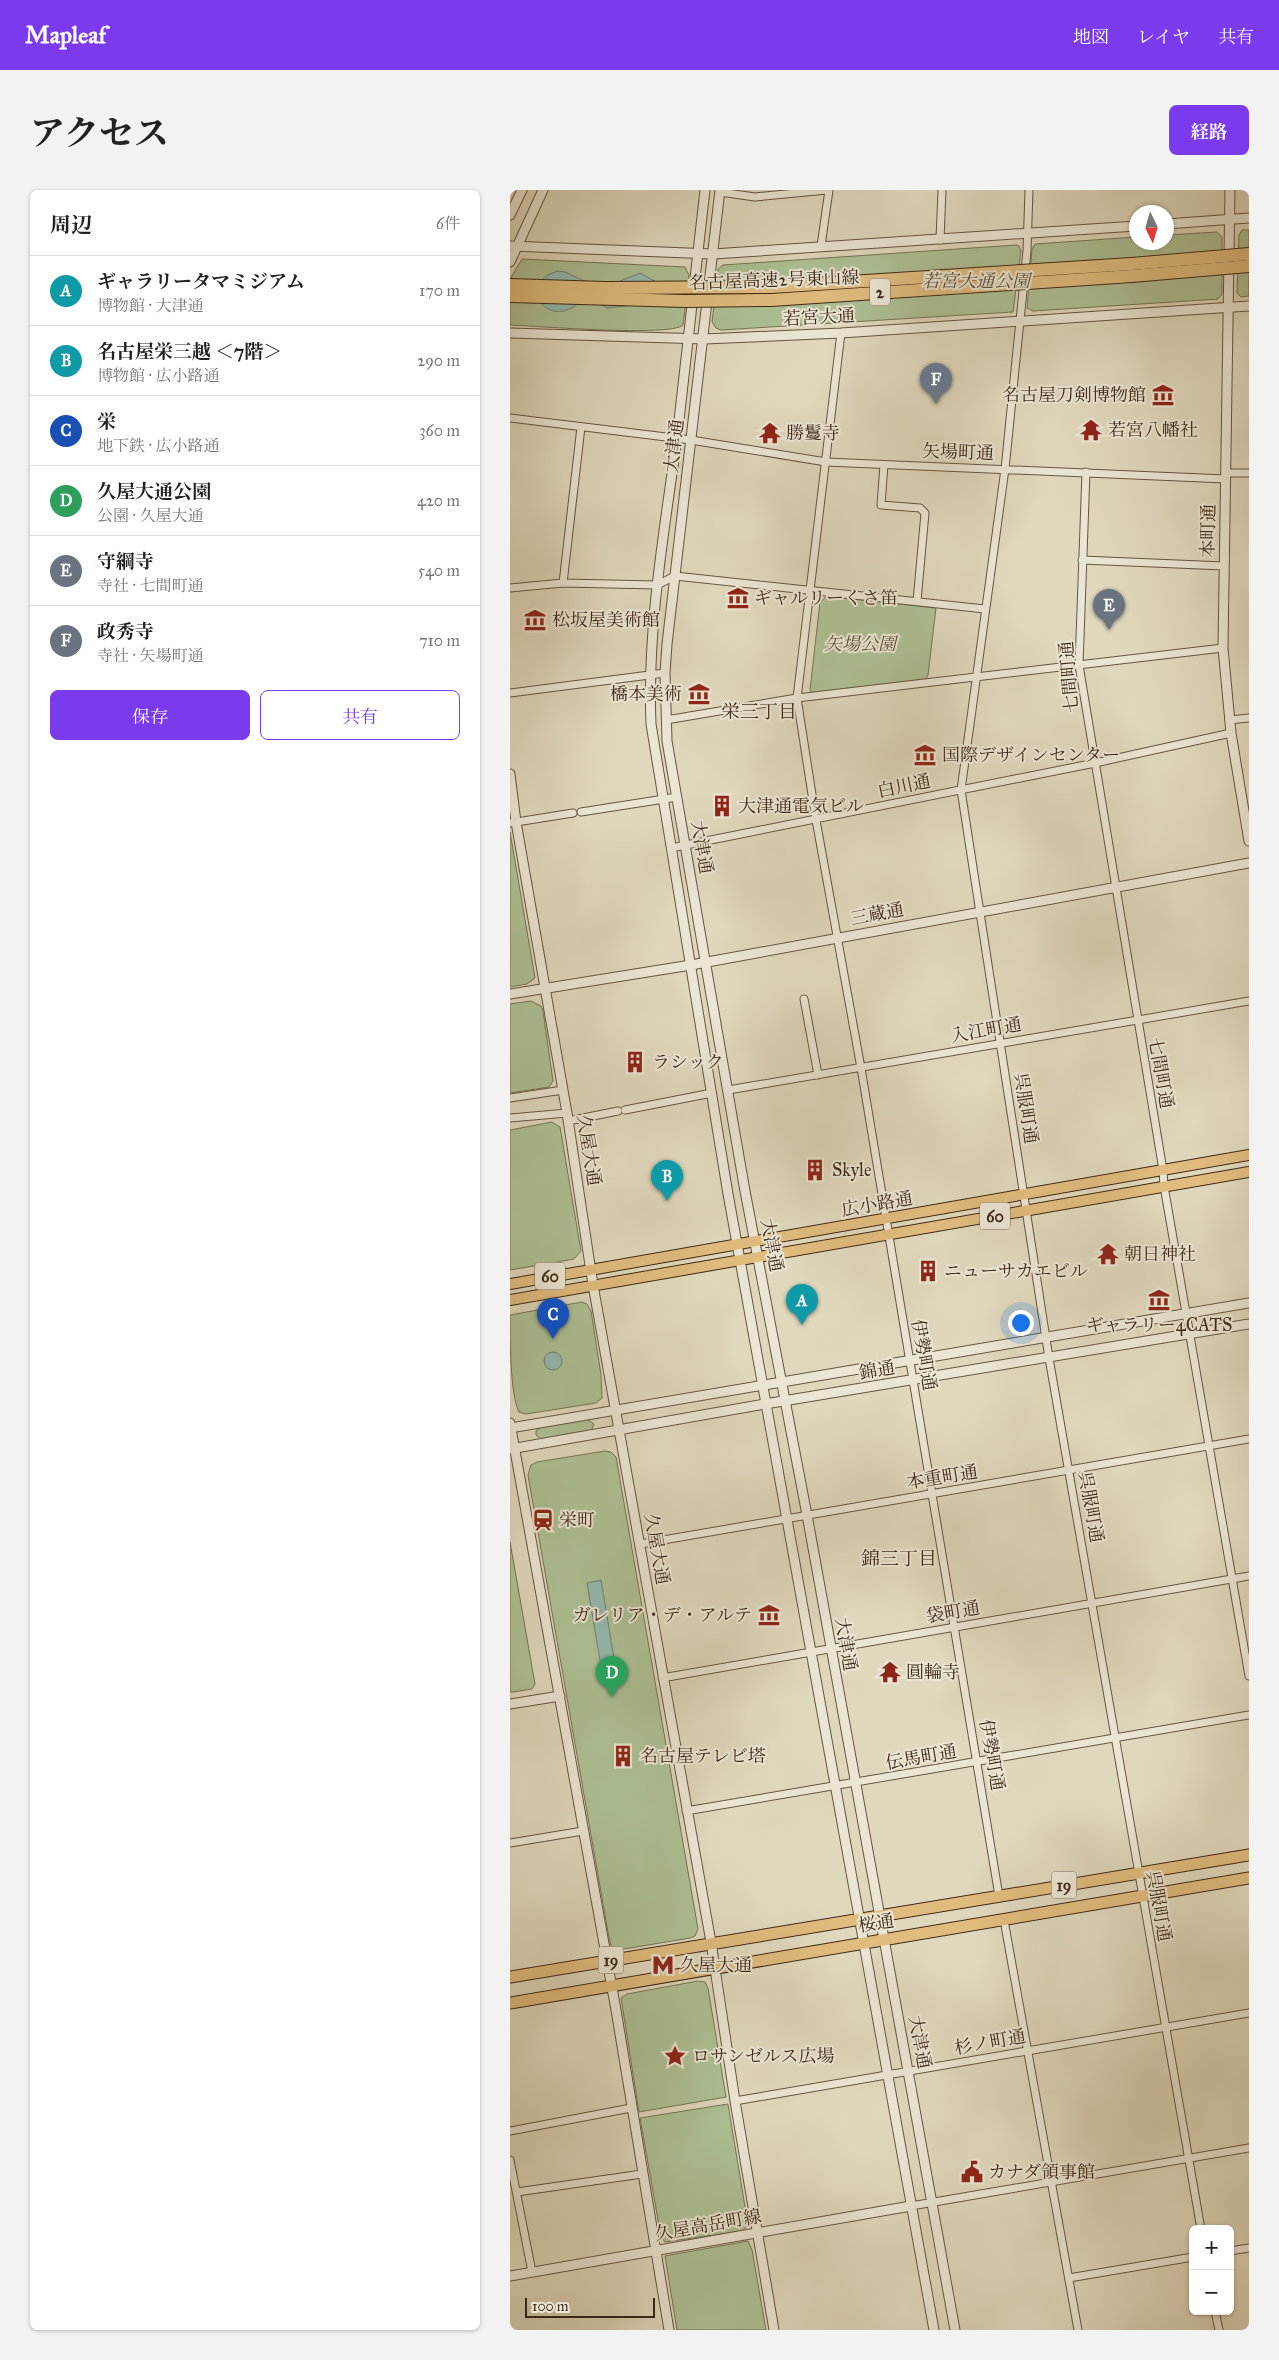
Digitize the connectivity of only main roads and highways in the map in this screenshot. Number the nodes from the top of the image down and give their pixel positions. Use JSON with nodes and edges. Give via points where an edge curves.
{"nodes":[{"id":1,"x":1249,"y":254,"type":"edge"},
{"id":2,"x":1249,"y":266,"type":"edge"},
{"id":3,"x":510,"y":285,"type":"edge"},
{"id":4,"x":510,"y":296,"type":"edge"},
{"id":5,"x":1249,"y":1156,"type":"edge"},
{"id":6,"x":1249,"y":1172,"type":"edge"},
{"id":7,"x":510,"y":1284,"type":"edge"},
{"id":8,"x":510,"y":1300,"type":"edge"},
{"id":9,"x":1249,"y":1854,"type":"edge"},
{"id":10,"x":1249,"y":1878,"type":"edge"},
{"id":11,"x":510,"y":1977,"type":"edge"},
{"id":12,"x":510,"y":2003,"type":"edge"}],
"edges":[{"from":1,"to":3,"type":"highway","name":"名古屋高速2号東山線","number":"2","bridge":true,"via":[[771,287]]},
{"from":2,"to":4,"type":"highway","name":"名古屋高速2号東山線","number":"2","bridge":true,"via":[[771,300]]},
{"from":5,"to":7,"type":"main road","name":"広小路通","number":"60"},
{"from":6,"to":8,"type":"main road","name":"広小路通","number":"60"},
{"from":9,"to":11,"type":"highway","name":"桜通","number":"19"},
{"from":10,"to":12,"type":"highway","name":"桜通","number":"19"}]}
